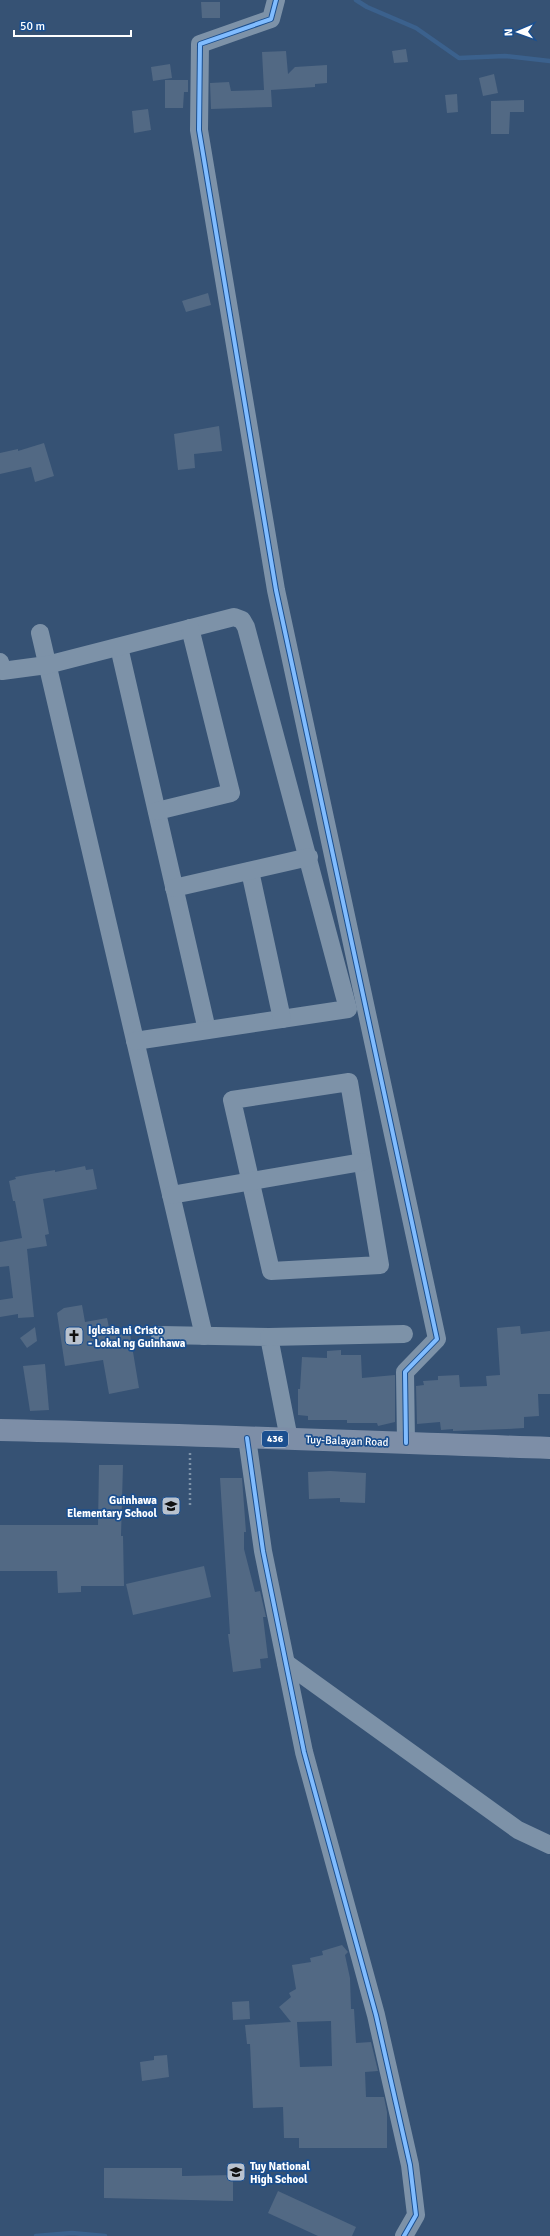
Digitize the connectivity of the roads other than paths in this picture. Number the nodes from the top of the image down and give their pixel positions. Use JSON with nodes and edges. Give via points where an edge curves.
{"nodes":[{"id":1,"x":276,"y":1,"type":"edge"},
{"id":2,"x":190,"y":628,"type":"junction"},
{"id":3,"x":40,"y":633,"type":"dead end"},
{"id":4,"x":119,"y":647,"type":"junction"},
{"id":5,"x":0,"y":662,"type":"edge"},
{"id":6,"x":47,"y":665,"type":"junction"},
{"id":7,"x":157,"y":811,"type":"junction"},
{"id":8,"x":309,"y":857,"type":"junction"},
{"id":9,"x":250,"y":870,"type":"junction"},
{"id":10,"x":174,"y":888,"type":"junction"},
{"id":11,"x":282,"y":1019,"type":"junction"},
{"id":12,"x":207,"y":1030,"type":"junction"},
{"id":13,"x":135,"y":1041,"type":"junction"},
{"id":14,"x":362,"y":1162,"type":"junction"},
{"id":15,"x":250,"y":1181,"type":"junction"},
{"id":16,"x":171,"y":1195,"type":"junction"},
{"id":17,"x":404,"y":1334,"type":"dead end"},
{"id":18,"x":160,"y":1335,"type":"dead end"},
{"id":19,"x":204,"y":1336,"type":"junction"},
{"id":20,"x":269,"y":1337,"type":"junction"},
{"id":21,"x":0,"y":1430,"type":"edge"},
{"id":22,"x":247,"y":1438,"type":"junction"},
{"id":23,"x":289,"y":1439,"type":"junction"},
{"id":24,"x":406,"y":1443,"type":"junction"},
{"id":25,"x":550,"y":1448,"type":"edge"},
{"id":26,"x":286,"y":1662,"type":"junction"},
{"id":27,"x":550,"y":1845,"type":"edge"},
{"id":28,"x":404,"y":2236,"type":"edge"}],
"edges":[{"from":1,"to":24,"type":"street","via":[[271,19],[200,44],[199,130],[276,590],[437,1339],[405,1372]]},
{"from":2,"to":4,"type":"street"},
{"from":2,"to":7,"type":"street","via":[[232,793]]},
{"from":2,"to":8,"type":"street","via":[[234,617],[242,620],[246,627]]},
{"from":3,"to":6,"type":"street"},
{"from":4,"to":6,"type":"street"},
{"from":4,"to":7,"type":"street"},
{"from":5,"to":6,"type":"street","via":[[2,671]]},
{"from":6,"to":13,"type":"street"},
{"from":7,"to":10,"type":"street"},
{"from":8,"to":9,"type":"street"},
{"from":8,"to":11,"type":"street","via":[[319,905],[348,1009]]},
{"from":9,"to":10,"type":"street"},
{"from":9,"to":11,"type":"street"},
{"from":10,"to":12,"type":"street"},
{"from":11,"to":12,"type":"street"},
{"from":12,"to":13,"type":"street"},
{"from":13,"to":16,"type":"street"},
{"from":14,"to":15,"type":"street"},
{"from":14,"to":15,"type":"street","via":[[349,1082],[232,1100]]},
{"from":14,"to":15,"type":"street","via":[[380,1265],[271,1271]]},
{"from":15,"to":16,"type":"street"},
{"from":16,"to":19,"type":"street"},
{"from":17,"to":20,"type":"street"},
{"from":18,"to":19,"type":"street"},
{"from":19,"to":20,"type":"street"},
{"from":20,"to":23,"type":"street"},
{"from":21,"to":22,"type":"main road","name":"Tuy-Balayan Road","number":"436","via":[[192,1434]]},
{"from":22,"to":23,"type":"main road","name":"Tuy-Balayan Road","number":"436"},
{"from":22,"to":26,"type":"street","via":[[263,1551]]},
{"from":23,"to":24,"type":"main road","name":"Tuy-Balayan Road","number":"436"},
{"from":24,"to":25,"type":"main road","name":"Tuy-Balayan Road","number":"436"},
{"from":26,"to":27,"type":"street","via":[[518,1830]]},
{"from":26,"to":28,"type":"street","via":[[304,1752],[376,2015],[410,2165],[416,2215]]}]}
